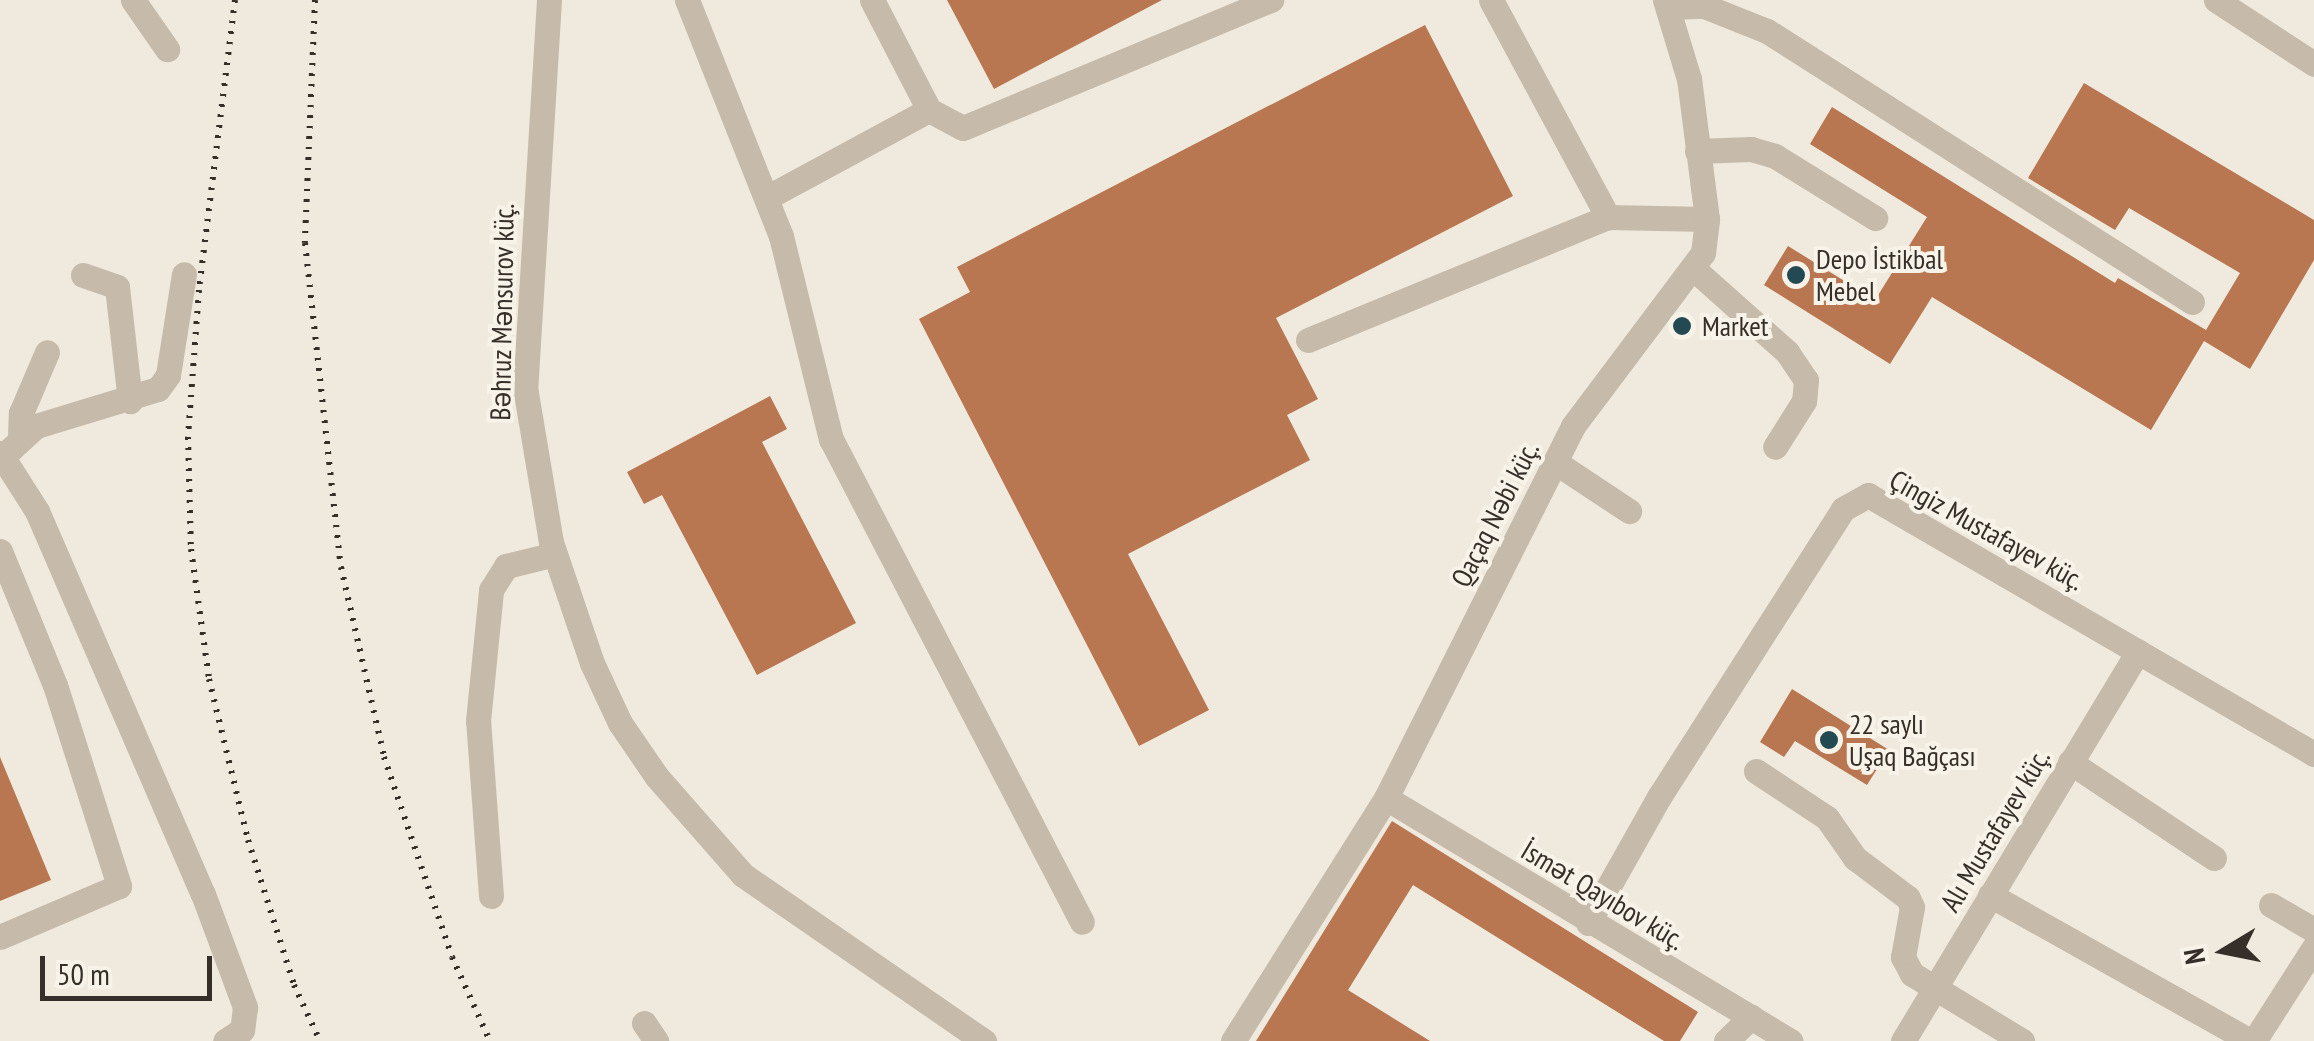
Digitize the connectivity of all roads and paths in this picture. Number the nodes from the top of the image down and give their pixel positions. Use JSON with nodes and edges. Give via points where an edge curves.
{"nodes":[{"id":1,"x":132,"y":0,"type":"edge"},
{"id":2,"x":549,"y":0,"type":"edge"},
{"id":3,"x":687,"y":0,"type":"edge"},
{"id":4,"x":872,"y":0,"type":"edge"},
{"id":5,"x":1271,"y":0,"type":"edge"},
{"id":6,"x":1491,"y":0,"type":"edge"},
{"id":7,"x":2216,"y":0,"type":"edge"},
{"id":8,"x":1666,"y":3,"type":"edge"},
{"id":9,"x":167,"y":49,"type":"dead end"},
{"id":10,"x":2314,"y":64,"type":"edge"},
{"id":11,"x":929,"y":110,"type":"junction"},
{"id":12,"x":1697,"y":151,"type":"junction"},
{"id":13,"x":766,"y":198,"type":"junction"},
{"id":14,"x":1608,"y":218,"type":"junction"},
{"id":15,"x":1875,"y":218,"type":"dead end"},
{"id":16,"x":1707,"y":219,"type":"junction"},
{"id":17,"x":1694,"y":270,"type":"junction"},
{"id":18,"x":184,"y":274,"type":"dead end"},
{"id":19,"x":83,"y":275,"type":"dead end"},
{"id":20,"x":2192,"y":302,"type":"dead end"},
{"id":21,"x":1308,"y":340,"type":"dead end"},
{"id":22,"x":47,"y":352,"type":"dead end"},
{"id":23,"x":130,"y":401,"type":"junction"},
{"id":24,"x":1775,"y":448,"type":"dead end"},
{"id":25,"x":6,"y":451,"type":"edge"},
{"id":26,"x":1555,"y":462,"type":"junction"},
{"id":27,"x":1629,"y":511,"type":"dead end"},
{"id":28,"x":0,"y":551,"type":"edge"},
{"id":29,"x":556,"y":554,"type":"junction"},
{"id":30,"x":2138,"y":650,"type":"junction"},
{"id":31,"x":2314,"y":754,"type":"edge"},
{"id":32,"x":2070,"y":762,"type":"junction"},
{"id":33,"x":1756,"y":771,"type":"dead end"},
{"id":34,"x":1386,"y":798,"type":"junction"},
{"id":35,"x":2214,"y":858,"type":"dead end"},
{"id":36,"x":1990,"y":895,"type":"junction"},
{"id":37,"x":491,"y":896,"type":"dead end"},
{"id":38,"x":2272,"y":905,"type":"dead end"},
{"id":39,"x":1082,"y":922,"type":"dead end"},
{"id":40,"x":1588,"y":923,"type":"junction"},
{"id":41,"x":2314,"y":930,"type":"edge"},
{"id":42,"x":0,"y":937,"type":"edge"},
{"id":43,"x":2314,"y":947,"type":"edge"},
{"id":44,"x":1935,"y":990,"type":"junction"},
{"id":45,"x":1751,"y":1017,"type":"junction"},
{"id":46,"x":225,"y":1041,"type":"edge"},
{"id":47,"x":984,"y":1041,"type":"edge"},
{"id":48,"x":1233,"y":1041,"type":"edge"},
{"id":49,"x":1726,"y":1041,"type":"edge"},
{"id":50,"x":1791,"y":1041,"type":"edge"},
{"id":51,"x":1903,"y":1041,"type":"edge"},
{"id":52,"x":2022,"y":1041,"type":"edge"},
{"id":53,"x":2252,"y":1041,"type":"edge"}],
"edges":[{"from":1,"to":9,"type":"street"},
{"from":2,"to":29,"type":"street","name":"Bəhruz Mənsurov küç.","via":[[525,386],[532,455]]},
{"from":3,"to":13,"type":"street"},
{"from":4,"to":11,"type":"street"},
{"from":5,"to":11,"type":"street","via":[[983,124],[948,124]]},
{"from":6,"to":14,"type":"street"},
{"from":7,"to":10,"type":"street"},
{"from":8,"to":12,"type":"street","name":"Qaçaq Nəbi küç.","via":[[1689,78]]},
{"from":8,"to":20,"type":"street","via":[[1704,6],[1767,31]]},
{"from":11,"to":13,"type":"street"},
{"from":12,"to":15,"type":"street","via":[[1750,149],[1774,156]]},
{"from":12,"to":16,"type":"street","name":"Qaçaq Nəbi küç."},
{"from":13,"to":39,"type":"street","via":[[830,439]]},
{"from":14,"to":16,"type":"street"},
{"from":14,"to":21,"type":"street"},
{"from":16,"to":17,"type":"street","name":"Qaçaq Nəbi küç."},
{"from":17,"to":24,"type":"street","via":[[1787,352],[1806,380],[1804,401]]},
{"from":17,"to":26,"type":"street","name":"Qaçaq Nəbi küç.","via":[[1592,396]]},
{"from":18,"to":23,"type":"street","via":[[168,375],[158,389]]},
{"from":19,"to":23,"type":"street","via":[[117,287]]},
{"from":22,"to":25,"type":"street"},
{"from":23,"to":25,"type":"street"},
{"from":25,"to":46,"type":"street","via":[[203,894],[244,1006],[242,1030]]},
{"from":26,"to":27,"type":"street"},
{"from":26,"to":34,"type":"street","name":"Qaçaq Nəbi küç."},
{"from":28,"to":42,"type":"street","via":[[55,685],[119,886]]},
{"from":29,"to":37,"type":"street","via":[[506,566],[491,590],[478,721]]},
{"from":29,"to":47,"type":"street","name":"Bəhruz Mənsurov küç.","via":[[620,723],[712,844],[822,936]]},
{"from":30,"to":31,"type":"street","name":"Çingiz Mustafayev küç."},
{"from":30,"to":32,"type":"street","name":"Alı Mustafayev küç."},
{"from":30,"to":40,"type":"street","name":"Çingiz Mustafayev küç.","via":[[1881,498],[1853,500],[1725,691]]},
{"from":32,"to":35,"type":"street"},
{"from":32,"to":36,"type":"street","name":"Alı Mustafayev küç."},
{"from":33,"to":44,"type":"street","via":[[1827,818],[1856,858],[1908,898],[1906,968]]},
{"from":34,"to":40,"type":"street","name":"İsmət Qayıbov küç."},
{"from":34,"to":48,"type":"street","name":"Qaçaq Nəbi küç."},
{"from":36,"to":44,"type":"street","name":"Alı Mustafayev küç."},
{"from":36,"to":53,"type":"street"},
{"from":38,"to":41,"type":"street"},
{"from":40,"to":45,"type":"street","name":"İsmət Qayıbov küç."},
{"from":43,"to":53,"type":"street"},
{"from":44,"to":51,"type":"street","name":"Alı Mustafayev küç."},
{"from":44,"to":52,"type":"street"},
{"from":45,"to":49,"type":"street"},
{"from":45,"to":50,"type":"street","name":"İsmət Qayıbov küç."}]}
